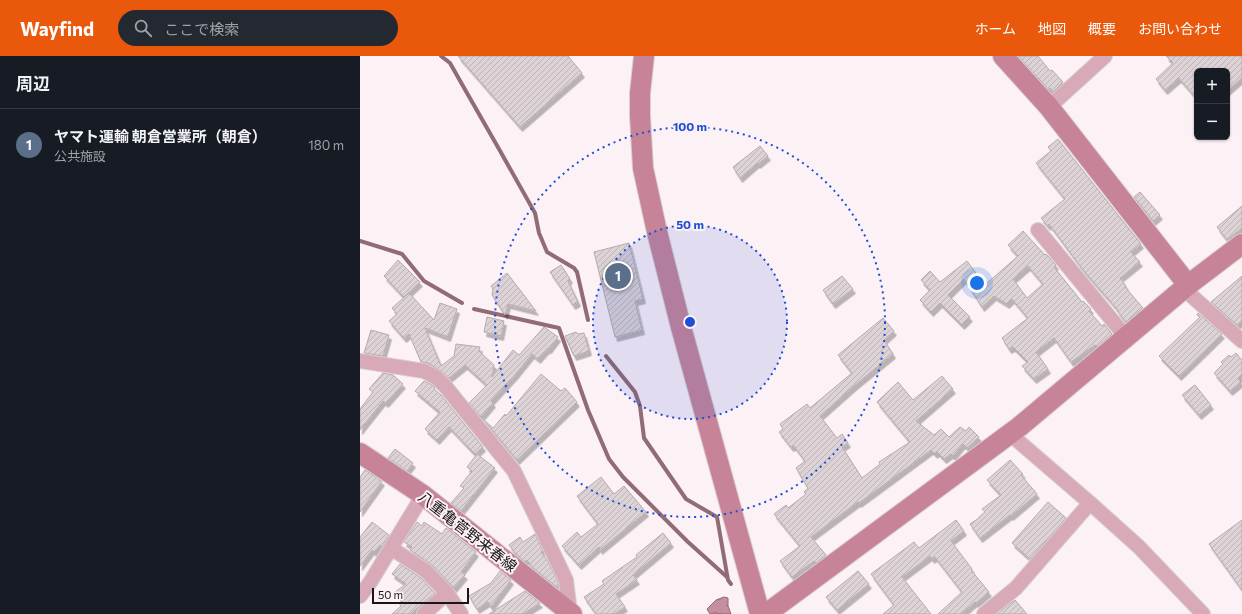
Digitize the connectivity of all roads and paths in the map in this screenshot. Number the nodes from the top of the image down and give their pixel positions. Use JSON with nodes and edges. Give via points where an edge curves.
{"nodes":[{"id":1,"x":644,"y":56,"type":"edge"},
{"id":2,"x":1003,"y":56,"type":"edge"},
{"id":3,"x":1105,"y":56,"type":"edge"},
{"id":4,"x":1049,"y":107,"type":"junction"},
{"id":5,"x":1038,"y":230,"type":"dead end"},
{"id":6,"x":1242,"y":244,"type":"edge"},
{"id":7,"x":1186,"y":287,"type":"junction"},
{"id":8,"x":1126,"y":337,"type":"junction"},
{"id":9,"x":1242,"y":341,"type":"edge"},
{"id":10,"x":360,"y":361,"type":"edge"},
{"id":11,"x":1010,"y":434,"type":"junction"},
{"id":12,"x":360,"y":453,"type":"edge"},
{"id":13,"x":423,"y":495,"type":"junction"},
{"id":14,"x":1090,"y":503,"type":"junction"},
{"id":15,"x":391,"y":548,"type":"junction"},
{"id":16,"x":447,"y":593,"type":"junction"},
{"id":17,"x":360,"y":596,"type":"edge"},
{"id":18,"x":571,"y":613,"type":"edge"},
{"id":19,"x":424,"y":614,"type":"edge"},
{"id":20,"x":461,"y":614,"type":"edge"},
{"id":21,"x":760,"y":614,"type":"edge"},
{"id":22,"x":766,"y":614,"type":"edge"},
{"id":23,"x":985,"y":614,"type":"edge"},
{"id":24,"x":1203,"y":614,"type":"edge"}],
"edges":[{"from":1,"to":21,"type":"street","via":[[640,93],[643,168],[681,327]]},
{"from":2,"to":4,"type":"street"},
{"from":3,"to":4,"type":"street"},
{"from":4,"to":7,"type":"street"},
{"from":5,"to":8,"type":"street"},
{"from":6,"to":7,"type":"street"},
{"from":7,"to":8,"type":"street"},
{"from":7,"to":9,"type":"street"},
{"from":8,"to":11,"type":"street"},
{"from":10,"to":18,"type":"street","via":[[424,371],[445,386],[514,471],[566,580]]},
{"from":11,"to":14,"type":"street"},
{"from":11,"to":22,"type":"street"},
{"from":12,"to":13,"type":"street","name":"八重亀菅野来春線"},
{"from":13,"to":15,"type":"street"},
{"from":13,"to":18,"type":"street","name":"八重亀菅野来春線"},
{"from":14,"to":23,"type":"street","via":[[1016,588]]},
{"from":14,"to":24,"type":"street","via":[[1139,547]]},
{"from":15,"to":16,"type":"street","via":[[426,571]]},
{"from":15,"to":17,"type":"street"},
{"from":16,"to":19,"type":"street"},
{"from":16,"to":20,"type":"street"}]}
